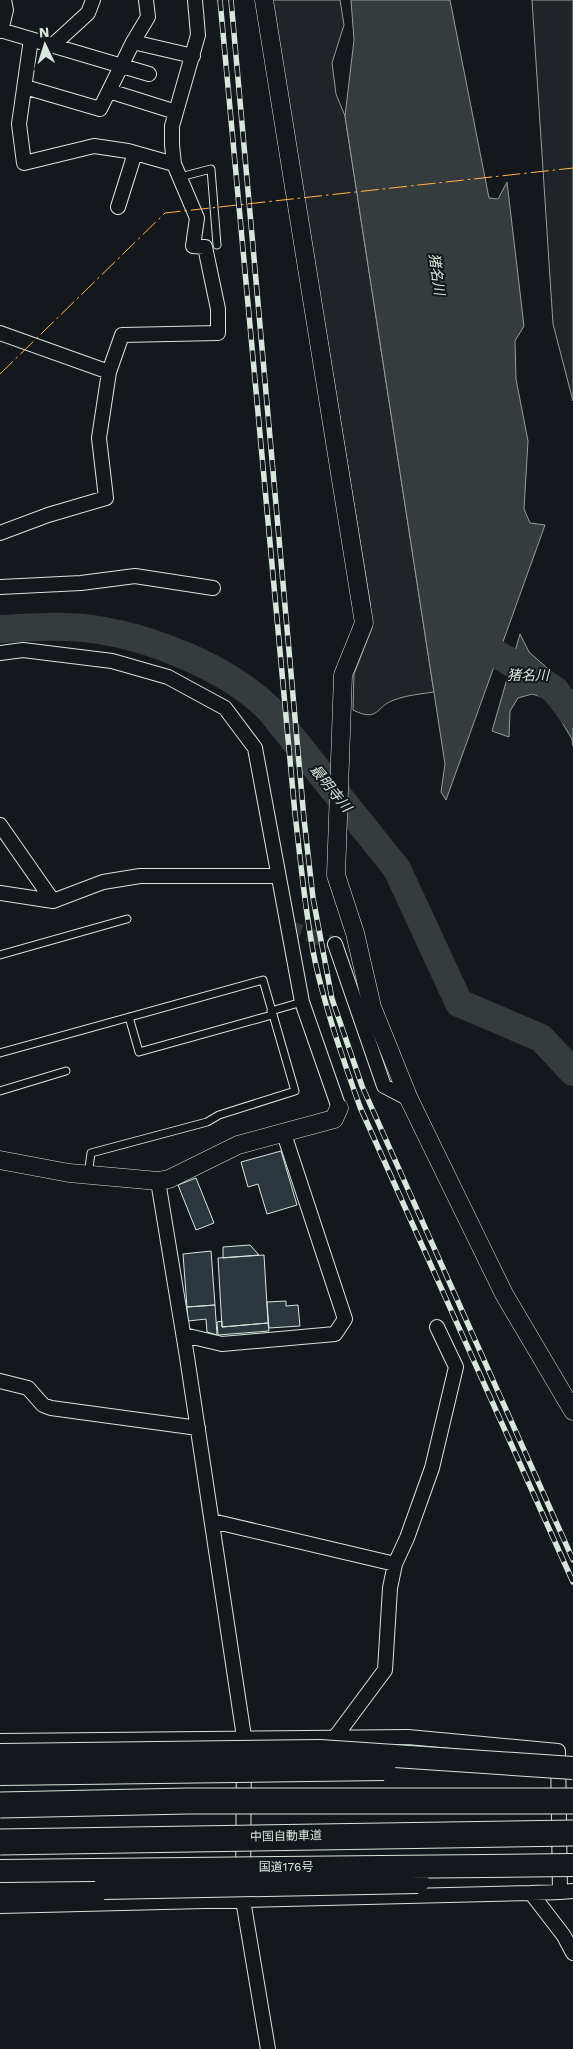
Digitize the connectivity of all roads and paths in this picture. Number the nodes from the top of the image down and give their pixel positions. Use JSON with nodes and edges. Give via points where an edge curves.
{"nodes":[{"id":1,"x":93,"y":0,"type":"edge"},
{"id":2,"x":146,"y":0,"type":"edge"},
{"id":3,"x":195,"y":0,"type":"edge"},
{"id":4,"x":264,"y":0,"type":"edge"},
{"id":5,"x":8,"y":3,"type":"edge"},
{"id":6,"x":1,"y":30,"type":"edge"},
{"id":7,"x":31,"y":39,"type":"junction"},
{"id":8,"x":133,"y":42,"type":"junction"},
{"id":9,"x":53,"y":45,"type":"junction"},
{"id":10,"x":193,"y":56,"type":"junction"},
{"id":11,"x":121,"y":66,"type":"junction"},
{"id":12,"x":149,"y":74,"type":"dead end"},
{"id":13,"x":25,"y":87,"type":"junction"},
{"id":14,"x":109,"y":92,"type":"junction"},
{"id":15,"x":176,"y":112,"type":"junction"},
{"id":16,"x":135,"y":153,"type":"junction"},
{"id":17,"x":174,"y":164,"type":"junction"},
{"id":18,"x":180,"y":177,"type":"junction"},
{"id":19,"x":118,"y":207,"type":"dead end"},
{"id":20,"x":217,"y":245,"type":"dead end"},
{"id":21,"x":0,"y":333,"type":"edge"},
{"id":22,"x":109,"y":372,"type":"junction"},
{"id":23,"x":0,"y":534,"type":"edge"},
{"id":24,"x":0,"y":587,"type":"edge"},
{"id":25,"x":213,"y":588,"type":"dead end"},
{"id":26,"x":0,"y":653,"type":"edge"},
{"id":27,"x":0,"y":825,"type":"edge"},
{"id":28,"x":278,"y":876,"type":"junction"},
{"id":29,"x":0,"y":893,"type":"edge"},
{"id":30,"x":53,"y":901,"type":"junction"},
{"id":31,"x":127,"y":918,"type":"dead end"},
{"id":32,"x":335,"y":944,"type":"dead end"},
{"id":33,"x":0,"y":955,"type":"edge"},
{"id":34,"x":302,"y":1002,"type":"junction"},
{"id":35,"x":272,"y":1013,"type":"junction"},
{"id":36,"x":129,"y":1017,"type":"junction"},
{"id":37,"x":0,"y":1053,"type":"edge"},
{"id":38,"x":66,"y":1071,"type":"dead end"},
{"id":39,"x":0,"y":1091,"type":"edge"},
{"id":40,"x":409,"y":1099,"type":"junction"},
{"id":41,"x":339,"y":1108,"type":"joint"},
{"id":42,"x":284,"y":1134,"type":"junction"},
{"id":43,"x":0,"y":1160,"type":"edge"},
{"id":44,"x":88,"y":1175,"type":"junction"},
{"id":45,"x":158,"y":1181,"type":"junction"},
{"id":46,"x":437,"y":1327,"type":"dead end"},
{"id":47,"x":184,"y":1335,"type":"junction"},
{"id":48,"x":0,"y":1381,"type":"edge"},
{"id":49,"x":573,"y":1411,"type":"edge"},
{"id":50,"x":198,"y":1428,"type":"junction"},
{"id":51,"x":212,"y":1521,"type":"junction"},
{"id":52,"x":395,"y":1564,"type":"junction"},
{"id":53,"x":336,"y":1736,"type":"junction"},
{"id":54,"x":244,"y":1738,"type":"junction"},
{"id":55,"x":0,"y":1741,"type":"edge"},
{"id":56,"x":0,"y":1755,"type":"edge"},
{"id":57,"x":573,"y":1769,"type":"edge"},
{"id":58,"x":0,"y":1774,"type":"edge"},
{"id":59,"x":573,"y":1801,"type":"edge"},
{"id":60,"x":0,"y":1806,"type":"edge"},
{"id":61,"x":573,"y":1833,"type":"edge"},
{"id":62,"x":0,"y":1842,"type":"edge"},
{"id":63,"x":573,"y":1865,"type":"edge"},
{"id":64,"x":0,"y":1871,"type":"edge"},
{"id":65,"x":573,"y":1871,"type":"edge"},
{"id":66,"x":0,"y":1890,"type":"edge"},
{"id":67,"x":566,"y":1891,"type":"edge"},
{"id":68,"x":531,"y":1894,"type":"junction"},
{"id":69,"x":243,"y":1900,"type":"junction"},
{"id":70,"x":0,"y":1906,"type":"edge"},
{"id":71,"x":573,"y":1953,"type":"edge"},
{"id":72,"x":268,"y":2049,"type":"edge"}],
"edges":[{"from":1,"to":9,"type":"street","via":[[88,13]]},
{"from":2,"to":8,"type":"street","via":[[148,17]]},
{"from":3,"to":10,"type":"street","via":[[198,35]]},
{"from":4,"to":40,"type":"street","via":[[364,623],[343,675],[336,875],[355,933],[372,1006]]},
{"from":5,"to":6,"type":"street"},
{"from":6,"to":7,"type":"street"},
{"from":7,"to":9,"type":"street"},
{"from":7,"to":13,"type":"street"},
{"from":8,"to":10,"type":"street"},
{"from":8,"to":11,"type":"street"},
{"from":9,"to":11,"type":"street"},
{"from":10,"to":15,"type":"street"},
{"from":11,"to":12,"type":"street"},
{"from":11,"to":14,"type":"street"},
{"from":13,"to":14,"type":"street","via":[[100,108]]},
{"from":13,"to":16,"type":"street","via":[[19,124],[24,162],[94,146]]},
{"from":14,"to":15,"type":"street"},
{"from":15,"to":17,"type":"street","via":[[172,126]]},
{"from":16,"to":17,"type":"street"},
{"from":16,"to":19,"type":"street"},
{"from":17,"to":18,"type":"street"},
{"from":18,"to":20,"type":"lane","via":[[212,169]]},
{"from":18,"to":22,"type":"street","via":[[197,218],[194,246],[205,247],[218,309],[218,333],[122,335]]},
{"from":21,"to":22,"type":"street"},
{"from":22,"to":23,"type":"street","via":[[99,438],[106,498],[48,515]]},
{"from":24,"to":25,"type":"street","via":[[81,583],[135,576]]},
{"from":26,"to":28,"type":"street","via":[[23,650],[112,661],[168,677],[224,708],[255,748]]},
{"from":27,"to":30,"type":"street"},
{"from":28,"to":30,"type":"street","via":[[140,876],[103,882]]},
{"from":28,"to":34,"type":"street"},
{"from":29,"to":30,"type":"street"},
{"from":31,"to":33,"type":"lane"},
{"from":32,"to":40,"type":"street","via":[[384,1086]]},
{"from":34,"to":35,"type":"lane"},
{"from":34,"to":41,"type":"street"},
{"from":35,"to":36,"type":"lane","via":[[263,980]]},
{"from":35,"to":36,"type":"lane","via":[[139,1052]]},
{"from":35,"to":44,"type":"lane","via":[[295,1091],[219,1115],[207,1122],[91,1153]]},
{"from":36,"to":37,"type":"lane"},
{"from":38,"to":39,"type":"lane"},
{"from":40,"to":49,"type":"street","via":[[504,1294]]},
{"from":41,"to":42,"type":"street","via":[[334,1119]]},
{"from":42,"to":45,"type":"street","via":[[238,1145]]},
{"from":42,"to":47,"type":"street","via":[[345,1319],[335,1334],[222,1344]]},
{"from":43,"to":44,"type":"street"},
{"from":44,"to":45,"type":"street"},
{"from":45,"to":47,"type":"street"},
{"from":46,"to":52,"type":"street","via":[[456,1367],[432,1468]]},
{"from":47,"to":50,"type":"street"},
{"from":48,"to":50,"type":"street","via":[[28,1388],[50,1408]]},
{"from":50,"to":51,"type":"street"},
{"from":51,"to":52,"type":"street"},
{"from":51,"to":54,"type":"street"},
{"from":52,"to":53,"type":"street","via":[[390,1588],[385,1670]]},
{"from":53,"to":54,"type":"street"},
{"from":53,"to":67,"type":"street","via":[[408,1737],[558,1751]]},
{"from":54,"to":55,"type":"street"},
{"from":54,"to":69,"type":"street"},
{"from":56,"to":57,"type":"highway","bridge":true,"via":[[320,1751]]},
{"from":57,"to":58,"type":"highway","bridge":true},
{"from":59,"to":60,"type":"highway","bridge":true,"via":[[188,1801]]},
{"from":61,"to":62,"type":"highway","name":"中国自動車道","bridge":true},
{"from":63,"to":64,"type":"highway","name":"国道176号","bridge":true},
{"from":65,"to":66,"type":"highway","bridge":true,"via":[[447,1881]]},
{"from":67,"to":68,"type":"street"},
{"from":68,"to":69,"type":"street"},
{"from":68,"to":71,"type":"street","via":[[564,1936]]},
{"from":69,"to":70,"type":"street"},
{"from":69,"to":72,"type":"street"}]}
